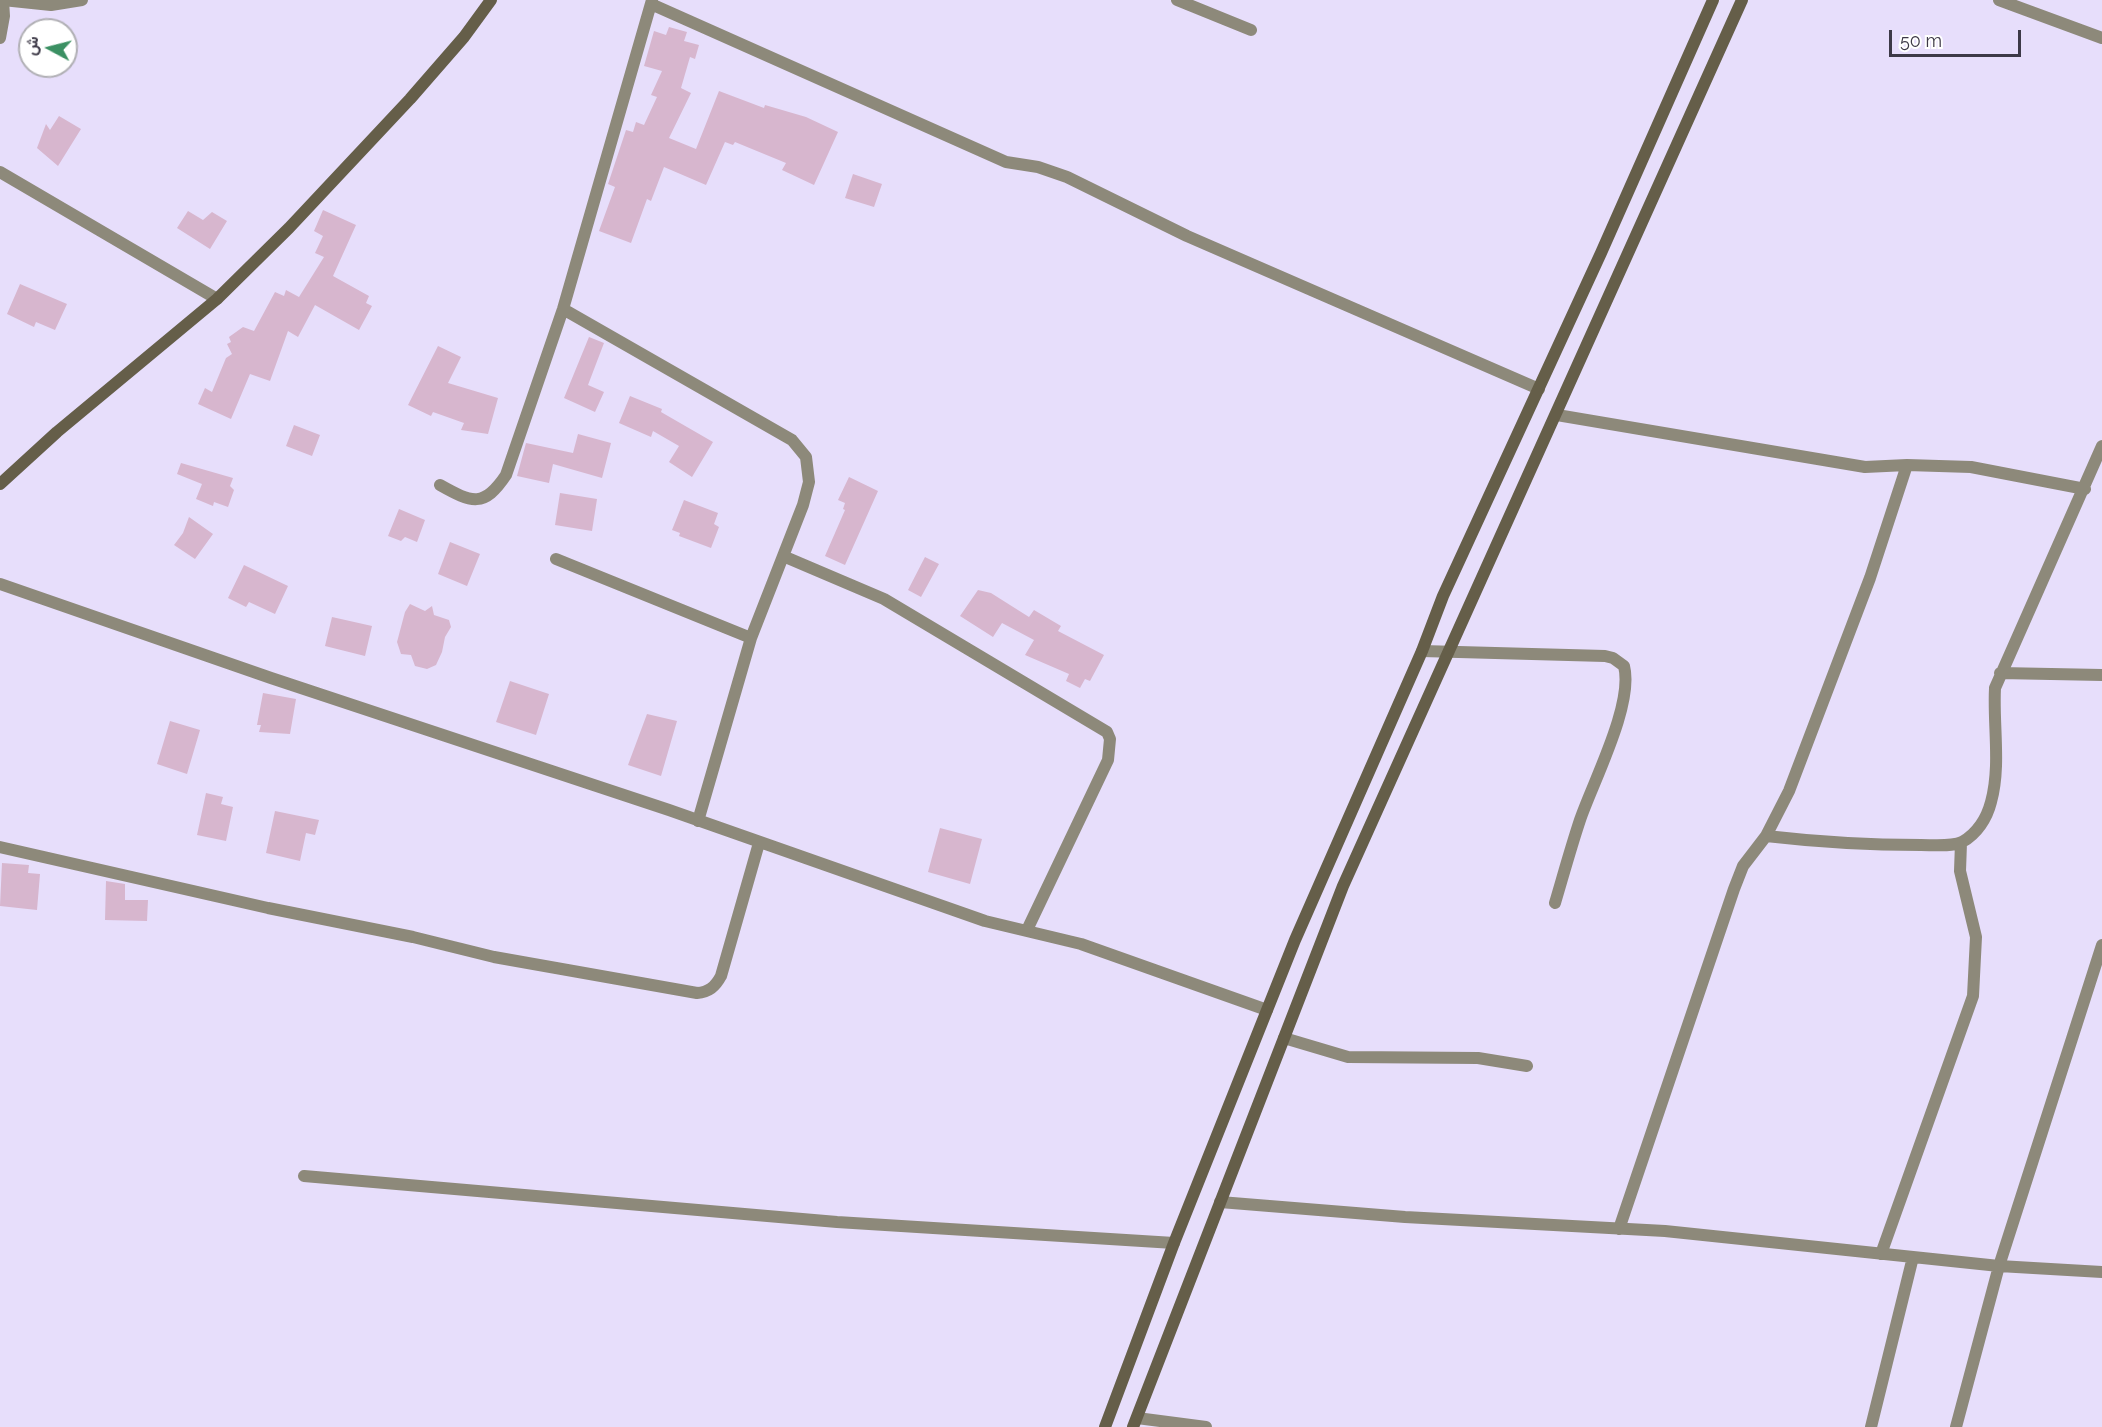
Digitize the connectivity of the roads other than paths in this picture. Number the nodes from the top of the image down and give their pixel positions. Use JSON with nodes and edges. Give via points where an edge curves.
{"nodes":[{"id":1,"x":3,"y":0,"type":"edge"},
{"id":2,"x":82,"y":0,"type":"edge"},
{"id":3,"x":491,"y":0,"type":"edge"},
{"id":4,"x":1177,"y":0,"type":"edge"},
{"id":5,"x":1713,"y":0,"type":"edge"},
{"id":6,"x":1742,"y":0,"type":"edge"},
{"id":7,"x":1999,"y":0,"type":"edge"},
{"id":8,"x":651,"y":2,"type":"edge"},
{"id":9,"x":1251,"y":30,"type":"dead end"},
{"id":10,"x":0,"y":38,"type":"edge"},
{"id":11,"x":2102,"y":38,"type":"edge"},
{"id":12,"x":0,"y":172,"type":"edge"},
{"id":13,"x":217,"y":299,"type":"junction"},
{"id":14,"x":563,"y":309,"type":"junction"},
{"id":15,"x":1539,"y":389,"type":"junction"},
{"id":16,"x":1557,"y":414,"type":"junction"},
{"id":17,"x":2102,"y":446,"type":"edge"},
{"id":18,"x":1907,"y":465,"type":"junction"},
{"id":19,"x":0,"y":484,"type":"edge"},
{"id":20,"x":440,"y":485,"type":"dead end"},
{"id":21,"x":2085,"y":489,"type":"junction"},
{"id":22,"x":783,"y":556,"type":"junction"},
{"id":23,"x":556,"y":559,"type":"dead end"},
{"id":24,"x":0,"y":584,"type":"edge"},
{"id":25,"x":751,"y":638,"type":"junction"},
{"id":26,"x":1422,"y":651,"type":"junction"},
{"id":27,"x":1449,"y":652,"type":"junction"},
{"id":28,"x":2000,"y":673,"type":"junction"},
{"id":29,"x":2102,"y":675,"type":"edge"},
{"id":30,"x":698,"y":821,"type":"junction"},
{"id":31,"x":1766,"y":836,"type":"junction"},
{"id":32,"x":759,"y":843,"type":"junction"},
{"id":33,"x":1961,"y":843,"type":"junction"},
{"id":34,"x":0,"y":847,"type":"edge"},
{"id":35,"x":1555,"y":903,"type":"dead end"},
{"id":36,"x":1027,"y":930,"type":"junction"},
{"id":37,"x":2102,"y":945,"type":"edge"},
{"id":38,"x":1267,"y":1010,"type":"junction"},
{"id":39,"x":1284,"y":1038,"type":"junction"},
{"id":40,"x":1527,"y":1066,"type":"dead end"},
{"id":41,"x":304,"y":1176,"type":"dead end"},
{"id":42,"x":1220,"y":1202,"type":"junction"},
{"id":43,"x":1619,"y":1229,"type":"junction"},
{"id":44,"x":1174,"y":1243,"type":"junction"},
{"id":45,"x":1881,"y":1254,"type":"junction"},
{"id":46,"x":1913,"y":1257,"type":"junction"},
{"id":47,"x":1999,"y":1266,"type":"junction"},
{"id":48,"x":2102,"y":1272,"type":"edge"},
{"id":49,"x":1135,"y":1423,"type":"edge"},
{"id":50,"x":1105,"y":1427,"type":"edge"},
{"id":51,"x":1206,"y":1427,"type":"edge"},
{"id":52,"x":1871,"y":1427,"type":"edge"},
{"id":53,"x":1956,"y":1427,"type":"edge"}],
"edges":[{"from":1,"to":2,"type":"street","via":[[51,5]]},
{"from":1,"to":10,"type":"street"},
{"from":3,"to":13,"type":"main road","via":[[410,99]]},
{"from":4,"to":9,"type":"street"},
{"from":5,"to":15,"type":"main road"},
{"from":6,"to":16,"type":"main road"},
{"from":7,"to":11,"type":"street"},
{"from":8,"to":14,"type":"street"},
{"from":8,"to":15,"type":"street","via":[[1006,162],[1066,177],[1187,236]]},
{"from":12,"to":13,"type":"street"},
{"from":13,"to":19,"type":"main road"},
{"from":14,"to":20,"type":"street","via":[[506,475],[498,488],[486,498],[472,501]]},
{"from":14,"to":22,"type":"street","via":[[801,447],[809,468],[809,482]]},
{"from":15,"to":26,"type":"main road","via":[[1443,596]]},
{"from":16,"to":18,"type":"street","via":[[1843,463]]},
{"from":16,"to":27,"type":"main road"},
{"from":17,"to":21,"type":"street"},
{"from":18,"to":21,"type":"street","via":[[1971,467]]},
{"from":18,"to":31,"type":"street","via":[[1845,645],[1789,792]]},
{"from":21,"to":28,"type":"street"},
{"from":22,"to":25,"type":"street"},
{"from":22,"to":36,"type":"street","via":[[884,599],[1107,732],[1108,760]]},
{"from":23,"to":25,"type":"street"},
{"from":24,"to":30,"type":"street"},
{"from":25,"to":30,"type":"street"},
{"from":26,"to":27,"type":"street"},
{"from":26,"to":38,"type":"main road"},
{"from":27,"to":35,"type":"street","via":[[1605,656],[1624,666],[1625,690],[1614,729],[1580,819]]},
{"from":27,"to":39,"type":"main road","via":[[1343,886]]},
{"from":28,"to":29,"type":"street"},
{"from":28,"to":33,"type":"street","via":[[1995,688],[1992,801],[1986,818]]},
{"from":30,"to":32,"type":"street"},
{"from":31,"to":33,"type":"street","via":[[1849,845]]},
{"from":31,"to":43,"type":"street","via":[[1743,866],[1734,889]]},
{"from":32,"to":34,"type":"street","via":[[721,976],[716,985],[697,993],[494,957]]},
{"from":32,"to":36,"type":"street","via":[[986,921]]},
{"from":33,"to":45,"type":"street","via":[[1960,871],[1976,937],[1973,996]]},
{"from":36,"to":38,"type":"street","via":[[1081,944]]},
{"from":37,"to":47,"type":"street"},
{"from":38,"to":44,"type":"main road"},
{"from":39,"to":40,"type":"street","via":[[1348,1057],[1478,1059]]},
{"from":39,"to":42,"type":"main road"},
{"from":41,"to":44,"type":"street","via":[[837,1222]]},
{"from":42,"to":43,"type":"street"},
{"from":42,"to":49,"type":"main road"},
{"from":43,"to":45,"type":"street","via":[[1746,1238]]},
{"from":44,"to":50,"type":"main road"},
{"from":45,"to":46,"type":"street"},
{"from":46,"to":47,"type":"street"},
{"from":46,"to":52,"type":"street"},
{"from":47,"to":48,"type":"street"},
{"from":47,"to":53,"type":"street"},
{"from":49,"to":51,"type":"street"}]}
